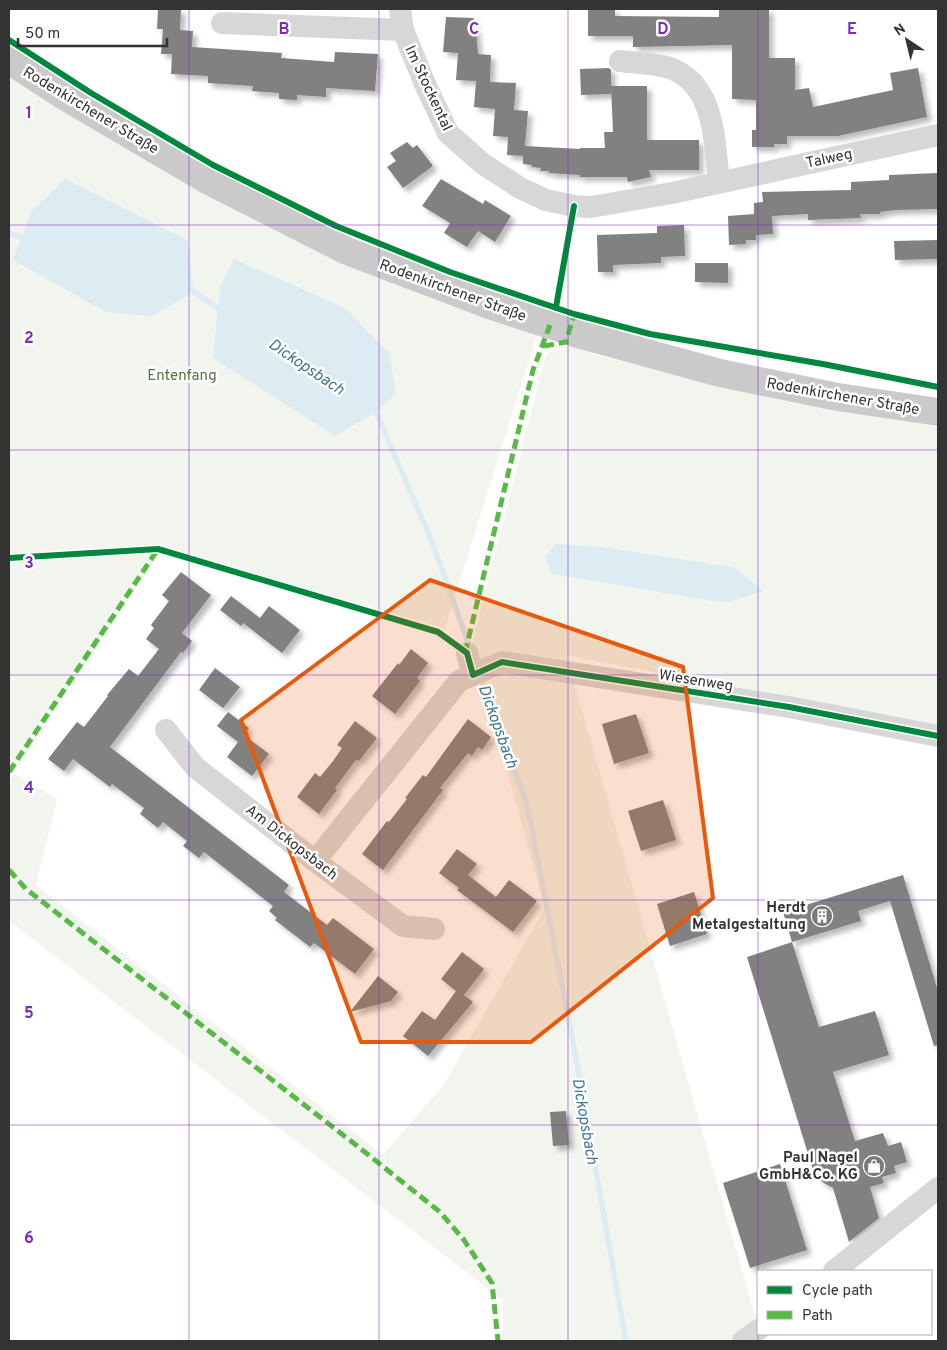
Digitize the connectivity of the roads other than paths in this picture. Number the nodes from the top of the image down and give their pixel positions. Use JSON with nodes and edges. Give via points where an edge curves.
{"nodes":[{"id":1,"x":401,"y":19,"type":"edge"},
{"id":2,"x":222,"y":23,"type":"dead end"},
{"id":3,"x":9,"y":60,"type":"edge"},
{"id":4,"x":620,"y":61,"type":"dead end"},
{"id":5,"x":938,"y":135,"type":"edge"},
{"id":6,"x":719,"y":182,"type":"junction"},
{"id":7,"x":591,"y":207,"type":"joint"},
{"id":8,"x":938,"y":412,"type":"edge"},
{"id":9,"x":467,"y":653,"type":"dead end"},
{"id":10,"x":477,"y":673,"type":"junction"},
{"id":11,"x":166,"y":730,"type":"dead end"},
{"id":12,"x":938,"y":736,"type":"edge"},
{"id":13,"x":315,"y":861,"type":"junction"},
{"id":14,"x":434,"y":929,"type":"dead end"},
{"id":15,"x":936,"y":1197,"type":"edge"},
{"id":16,"x":835,"y":1270,"type":"edge"},
{"id":17,"x":757,"y":1331,"type":"edge"},
{"id":18,"x":743,"y":1341,"type":"edge"}],
"edges":[{"from":1,"to":2,"type":"street","name":"Im Stockental"},
{"from":1,"to":7,"type":"street","name":"Im Stockental","via":[[425,84],[448,133],[483,164],[520,188],[546,200]]},
{"from":3,"to":8,"type":"main road","name":"Rodenkirchener Straße","via":[[207,180],[347,251],[558,328],[720,373],[838,397]]},
{"from":4,"to":6,"type":"street","via":[[668,68],[686,75],[701,92],[710,116]]},
{"from":5,"to":6,"type":"street","name":"Talweg"},
{"from":6,"to":7,"type":"street","name":"Talweg"},
{"from":9,"to":10,"type":"street"},
{"from":10,"to":12,"type":"street","name":"Wiesenweg","via":[[502,662],[789,707]]},
{"from":10,"to":13,"type":"street","name":"Wiesenweg","via":[[458,682]]},
{"from":11,"to":13,"type":"street","name":"Am Dickopsbach","via":[[195,767]]},
{"from":13,"to":14,"type":"street","name":"Am Dickopsbach","via":[[403,926]]},
{"from":15,"to":16,"type":"street"},
{"from":17,"to":18,"type":"street"}]}
